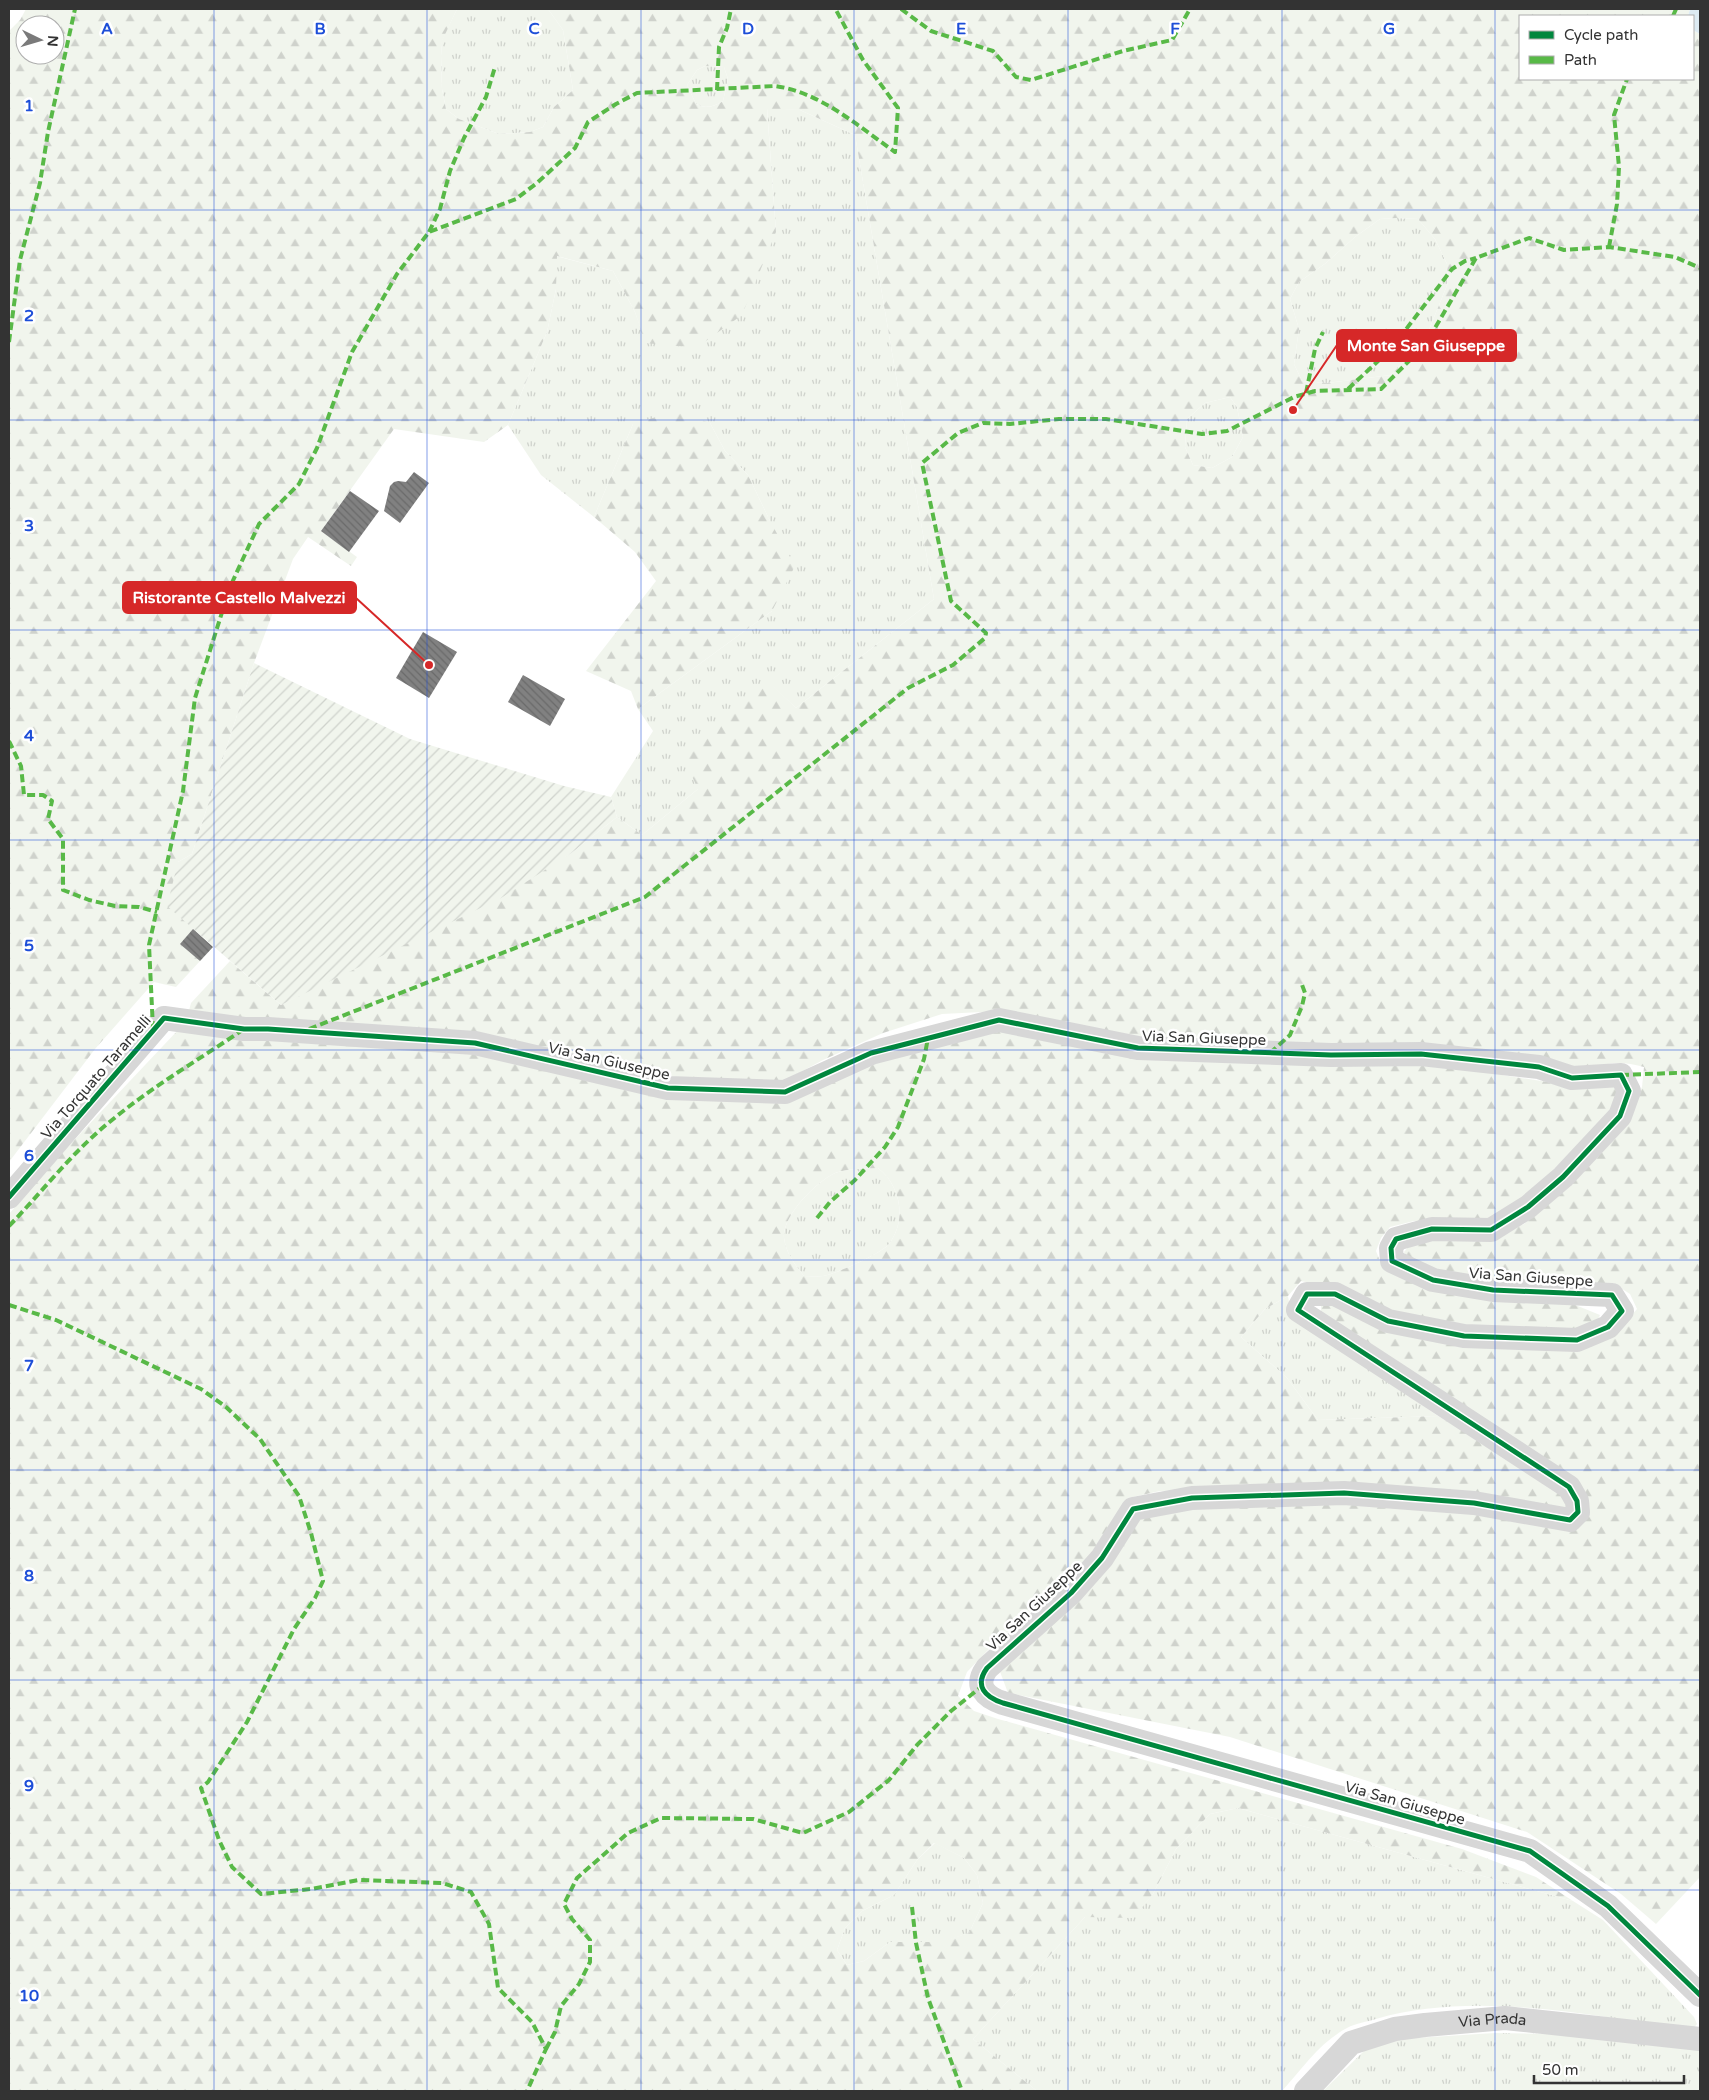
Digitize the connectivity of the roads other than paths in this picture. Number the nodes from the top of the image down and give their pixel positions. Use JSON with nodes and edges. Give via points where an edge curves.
{"nodes":[{"id":1,"x":164,"y":1018,"type":"joint"},
{"id":2,"x":9,"y":1198,"type":"edge"},
{"id":3,"x":1700,"y":1995,"type":"edge"},
{"id":4,"x":1700,"y":2039,"type":"edge"},
{"id":5,"x":1306,"y":2091,"type":"edge"}],
"edges":[{"from":1,"to":2,"type":"street","name":"Via Torquato Taramelli"},
{"from":1,"to":3,"type":"street","name":"Via San Giuseppe","via":[[244,1029],[475,1043],[668,1088],[785,1092],[871,1053],[1000,1020],[1138,1048],[1332,1055],[1421,1054],[1539,1067],[1572,1078],[1621,1075],[1629,1091],[1620,1116],[1563,1177],[1528,1206],[1491,1230],[1432,1229],[1396,1239],[1391,1248],[1392,1261],[1433,1280],[1493,1290],[1612,1295],[1622,1311],[1608,1327],[1577,1340],[1464,1336],[1388,1322],[1335,1294],[1307,1294],[1298,1310],[1569,1487],[1577,1501],[1578,1512],[1570,1520],[1474,1503],[1344,1493],[1192,1498],[1133,1509],[1102,1558],[1071,1592],[987,1668],[981,1676],[981,1687],[990,1699],[1003,1703],[1530,1851],[1608,1906]]},
{"from":4,"to":5,"type":"street","name":"Via Prada","via":[[1505,2018],[1425,2025],[1395,2029],[1351,2044]]}]}
